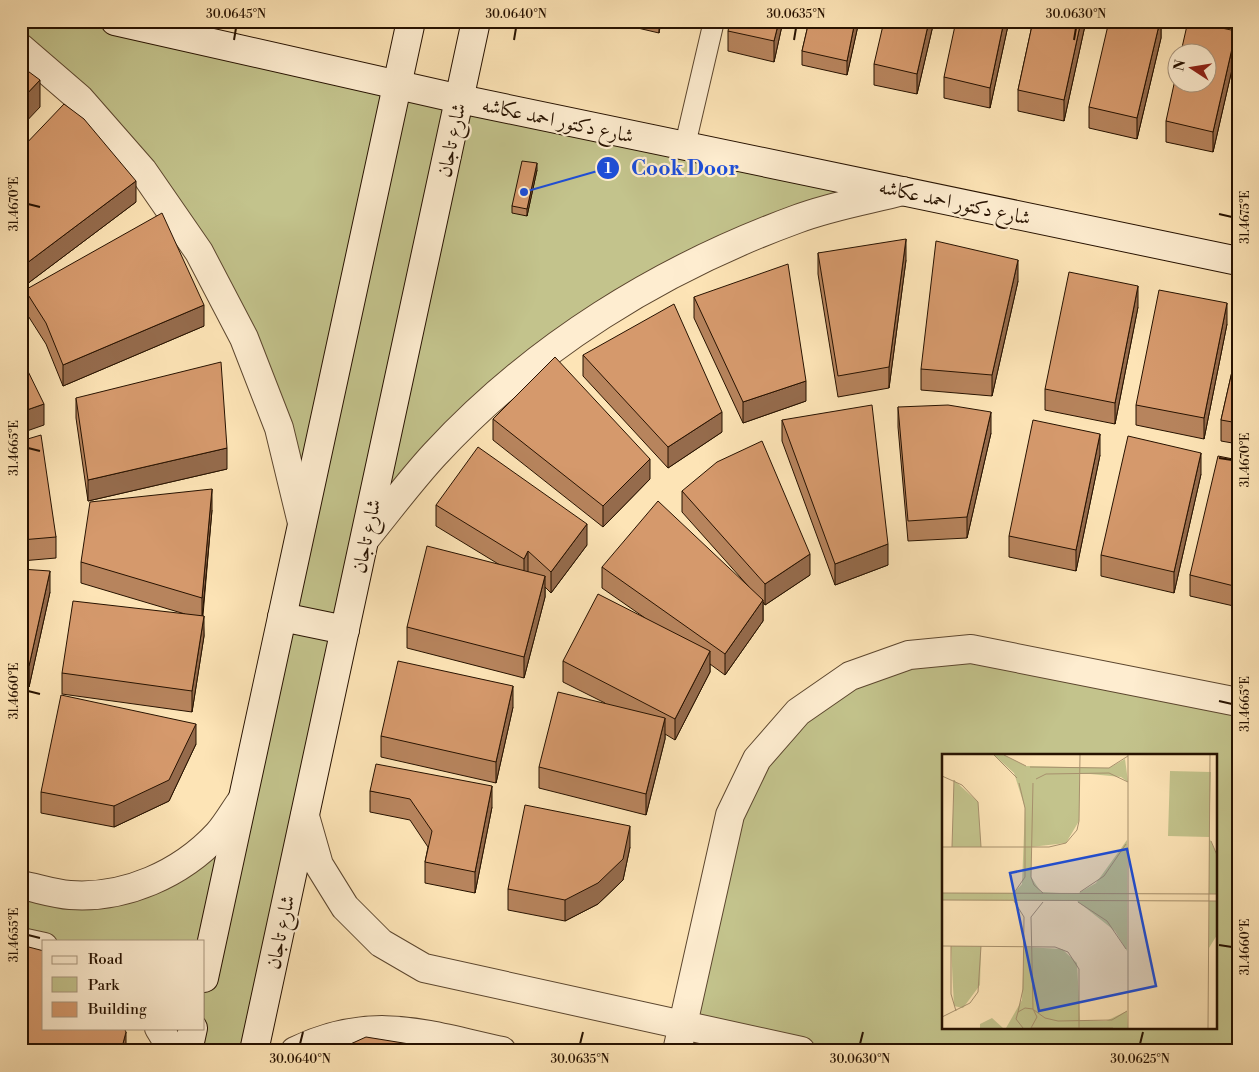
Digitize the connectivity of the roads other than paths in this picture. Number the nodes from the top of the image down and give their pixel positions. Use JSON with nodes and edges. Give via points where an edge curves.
{"nodes":[{"id":1,"x":115,"y":21,"type":"edge"},
{"id":2,"x":411,"y":21,"type":"edge"},
{"id":3,"x":476,"y":21,"type":"edge"},
{"id":4,"x":714,"y":21,"type":"edge"},
{"id":5,"x":21,"y":48,"type":"edge"},
{"id":6,"x":397,"y":85,"type":"junction"},
{"id":7,"x":460,"y":100,"type":"junction"},
{"id":8,"x":685,"y":145,"type":"junction"},
{"id":9,"x":903,"y":191,"type":"junction"},
{"id":10,"x":1238,"y":260,"type":"edge"},
{"id":11,"x":302,"y":523,"type":"junction"},
{"id":12,"x":365,"y":539,"type":"junction"},
{"id":13,"x":282,"y":617,"type":"junction"},
{"id":14,"x":345,"y":630,"type":"junction"},
{"id":15,"x":1238,"y":702,"type":"edge"},
{"id":16,"x":242,"y":800,"type":"junction"},
{"id":17,"x":305,"y":816,"type":"junction"},
{"id":18,"x":21,"y":885,"type":"edge"},
{"id":19,"x":21,"y":942,"type":"edge"},
{"id":20,"x":42,"y":947,"type":"edge"},
{"id":21,"x":205,"y":973,"type":"edge"},
{"id":22,"x":683,"y":1025,"type":"junction"},
{"id":23,"x":160,"y":1030,"type":"edge"},
{"id":24,"x":193,"y":1030,"type":"edge"},
{"id":25,"x":173,"y":1051,"type":"edge"},
{"id":26,"x":188,"y":1051,"type":"edge"},
{"id":27,"x":254,"y":1051,"type":"edge"},
{"id":28,"x":295,"y":1051,"type":"edge"},
{"id":29,"x":502,"y":1051,"type":"edge"},
{"id":30,"x":677,"y":1051,"type":"edge"},
{"id":31,"x":801,"y":1051,"type":"edge"}],
"edges":[{"from":1,"to":6,"type":"street","name":"شارع دكتور احمد عكاشه"},
{"from":2,"to":6,"type":"street"},
{"from":3,"to":7,"type":"street","name":"شارع تاجان"},
{"from":4,"to":8,"type":"lane"},
{"from":5,"to":11,"type":"street","via":[[79,98],[143,171],[199,252],[244,338],[279,428]]},
{"from":6,"to":7,"type":"street","name":"شارع دكتور احمد عكاشه"},
{"from":6,"to":11,"type":"street"},
{"from":7,"to":8,"type":"street","name":"شارع دكتور احمد عكاشه"},
{"from":7,"to":12,"type":"street","name":"شارع تاجان"},
{"from":8,"to":9,"type":"street","name":"شارع دكتور احمد عكاشه"},
{"from":9,"to":10,"type":"street","name":"شارع دكتور احمد عكاشه"},
{"from":9,"to":12,"type":"street","via":[[798,218],[697,260],[602,313],[515,378],[442,447]]},
{"from":11,"to":13,"type":"street"},
{"from":12,"to":14,"type":"street","name":"شارع تاجان"},
{"from":13,"to":14,"type":"street"},
{"from":13,"to":16,"type":"street"},
{"from":14,"to":17,"type":"street","name":"شارع تاجان"},
{"from":15,"to":22,"type":"street","via":[[971,649],[909,655],[850,676],[798,712],[757,759],[734,807],[727,825]]},
{"from":16,"to":18,"type":"street","via":[[218,834],[188,862],[151,882],[111,893],[70,895]]},
{"from":16,"to":21,"type":"street"},
{"from":17,"to":22,"type":"street","via":[[319,864],[345,908],[380,943],[424,968]]},
{"from":17,"to":27,"type":"street","name":"شارع تاجان"},
{"from":19,"to":20,"type":"street"},
{"from":22,"to":30,"type":"street"},
{"from":22,"to":31,"type":"street"},
{"from":23,"to":25,"type":"street"},
{"from":24,"to":26,"type":"street"},
{"from":28,"to":29,"type":"street","via":[[321,1038],[365,1029],[409,1030]]}]}
